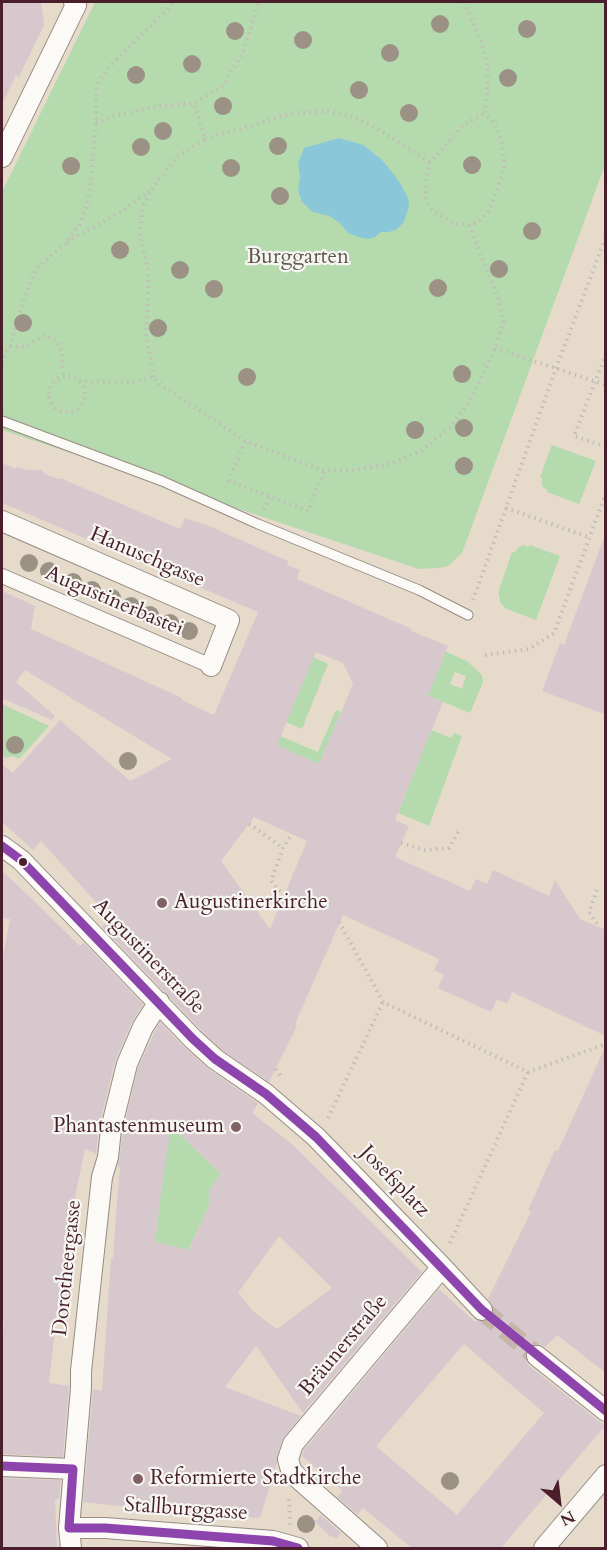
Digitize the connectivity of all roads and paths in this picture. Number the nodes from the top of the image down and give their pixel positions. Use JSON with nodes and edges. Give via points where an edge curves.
{"nodes":[{"id":1,"x":173,"y":2,"type":"edge"},
{"id":2,"x":258,"y":2,"type":"edge"},
{"id":3,"x":464,"y":2,"type":"edge"},
{"id":4,"x":76,"y":3,"type":"edge"},
{"id":5,"x":194,"y":103,"type":"junction"},
{"id":6,"x":485,"y":113,"type":"junction"},
{"id":7,"x":96,"y":123,"type":"junction"},
{"id":8,"x":205,"y":139,"type":"junction"},
{"id":9,"x":2,"y":157,"type":"edge"},
{"id":10,"x":430,"y":163,"type":"junction"},
{"id":11,"x":151,"y":190,"type":"junction"},
{"id":12,"x":469,"y":225,"type":"junction"},
{"id":13,"x":606,"y":237,"type":"edge"},
{"id":14,"x":65,"y":244,"type":"junction"},
{"id":15,"x":10,"y":346,"type":"junction"},
{"id":16,"x":495,"y":348,"type":"junction"},
{"id":17,"x":606,"y":354,"type":"edge"},
{"id":18,"x":2,"y":363,"type":"edge"},
{"id":19,"x":556,"y":368,"type":"junction"},
{"id":20,"x":63,"y":376,"type":"junction"},
{"id":21,"x":154,"y":377,"type":"junction"},
{"id":22,"x":79,"y":381,"type":"junction"},
{"id":23,"x":595,"y":382,"type":"junction"},
{"id":24,"x":606,"y":385,"type":"edge"},
{"id":25,"x":2,"y":421,"type":"edge"},
{"id":26,"x":245,"y":441,"type":"junction"},
{"id":27,"x":606,"y":447,"type":"edge"},
{"id":28,"x":324,"y":471,"type":"junction"},
{"id":29,"x":606,"y":493,"type":"edge"},
{"id":30,"x":506,"y":508,"type":"junction"},
{"id":31,"x":2,"y":521,"type":"edge"},
{"id":32,"x":588,"y":537,"type":"junction"},
{"id":33,"x":2,"y":576,"type":"edge"},
{"id":34,"x":468,"y":615,"type":"joint"},
{"id":35,"x":485,"y":655,"type":"dead end"},
{"id":36,"x":211,"y":666,"type":"joint"},
{"id":37,"x":249,"y":824,"type":"dead end"},
{"id":38,"x":458,"y":832,"type":"dead end"},
{"id":39,"x":292,"y":834,"type":"dead end"},
{"id":40,"x":401,"y":843,"type":"dead end"},
{"id":41,"x":2,"y":846,"type":"edge"},
{"id":42,"x":283,"y":848,"type":"junction"},
{"id":43,"x":597,"y":890,"type":"dead end"},
{"id":44,"x":284,"y":896,"type":"dead end"},
{"id":45,"x":339,"y":922,"type":"dead end"},
{"id":46,"x":599,"y":927,"type":"dead end"},
{"id":47,"x":159,"y":1002,"type":"junction"},
{"id":48,"x":383,"y":1002,"type":"junction"},
{"id":49,"x":606,"y":1044,"type":"edge"},
{"id":50,"x":528,"y":1072,"type":"junction"},
{"id":51,"x":266,"y":1094,"type":"joint"},
{"id":52,"x":328,"y":1118,"type":"dead end"},
{"id":53,"x":449,"y":1246,"type":"dead end"},
{"id":54,"x":442,"y":1267,"type":"junction"},
{"id":55,"x":482,"y":1310,"type":"tunnel mouth"},
{"id":56,"x":537,"y":1356,"type":"tunnel mouth"},
{"id":57,"x":606,"y":1411,"type":"edge"},
{"id":58,"x":2,"y":1466,"type":"edge"},
{"id":59,"x":73,"y":1469,"type":"junction"},
{"id":60,"x":606,"y":1475,"type":"edge"},
{"id":61,"x":69,"y":1528,"type":"junction"},
{"id":62,"x":71,"y":1548,"type":"edge"},
{"id":63,"x":293,"y":1548,"type":"edge"},
{"id":64,"x":377,"y":1548,"type":"edge"},
{"id":65,"x":544,"y":1548,"type":"edge"}],
"edges":[{"from":1,"to":7,"type":"path","via":[[106,70],[96,92]]},
{"from":2,"to":5,"type":"path","via":[[243,52],[223,86]]},
{"from":3,"to":6,"type":"path","via":[[488,65]]},
{"from":4,"to":9,"type":"street"},
{"from":5,"to":7,"type":"path","via":[[160,106]]},
{"from":5,"to":8,"type":"path"},
{"from":6,"to":10,"type":"path","via":[[464,125]]},
{"from":6,"to":12,"type":"path","via":[[497,127],[505,168],[488,212]]},
{"from":7,"to":14,"type":"path","via":[[87,205]]},
{"from":8,"to":10,"type":"path","via":[[283,116],[327,111],[366,123]]},
{"from":8,"to":11,"type":"path","via":[[177,157]]},
{"from":10,"to":12,"type":"path","via":[[425,189],[429,205],[451,223]]},
{"from":11,"to":14,"type":"path"},
{"from":11,"to":21,"type":"path","via":[[142,209],[140,235],[149,276],[146,336]]},
{"from":12,"to":16,"type":"path","via":[[504,321]]},
{"from":13,"to":19,"type":"path"},
{"from":14,"to":15,"type":"path","via":[[36,269]]},
{"from":15,"to":18,"type":"path"},
{"from":15,"to":20,"type":"path","via":[[24,347],[45,335],[57,341]]},
{"from":16,"to":19,"type":"path"},
{"from":16,"to":28,"type":"path","via":[[452,426],[421,451],[390,465]]},
{"from":17,"to":23,"type":"path"},
{"from":19,"to":23,"type":"path"},
{"from":19,"to":30,"type":"path"},
{"from":20,"to":22,"type":"path"},
{"from":20,"to":22,"type":"path","via":[[53,382],[49,394],[52,405],[62,411],[73,410],[82,403],[84,391]]},
{"from":21,"to":22,"type":"path","via":[[135,382]]},
{"from":21,"to":26,"type":"path"},
{"from":23,"to":24,"type":"path"},
{"from":23,"to":27,"type":"path","via":[[574,436]]},
{"from":25,"to":34,"type":"lane","via":[[162,481],[419,590]]},
{"from":26,"to":28,"type":"path"},
{"from":26,"to":28,"type":"path","via":[[229,481],[308,512]]},
{"from":29,"to":32,"type":"path"},
{"from":30,"to":32,"type":"path"},
{"from":30,"to":34,"type":"path"},
{"from":31,"to":36,"type":"street","name":"Hanuschgasse","via":[[229,620]]},
{"from":32,"to":35,"type":"path","via":[[554,633],[529,649]]},
{"from":33,"to":36,"type":"street","name":"Augustinerbastei"},
{"from":37,"to":42,"type":"path"},
{"from":38,"to":40,"type":"path","via":[[449,848],[425,850]]},
{"from":39,"to":42,"type":"path"},
{"from":41,"to":47,"type":"street","name":"Augustinerstraße","via":[[21,860]]},
{"from":42,"to":44,"type":"path","via":[[271,881]]},
{"from":43,"to":46,"type":"path","via":[[589,912]]},
{"from":45,"to":48,"type":"path"},
{"from":47,"to":51,"type":"street","name":"Augustinerstraße","via":[[215,1059]]},
{"from":47,"to":59,"type":"street","name":"Dorotheergasse","via":[[127,1064],[111,1128],[102,1177]]},
{"from":48,"to":50,"type":"path"},
{"from":48,"to":52,"type":"path"},
{"from":49,"to":50,"type":"path"},
{"from":50,"to":53,"type":"path"},
{"from":51,"to":54,"type":"street","name":"Josefsplatz","via":[[316,1137]]},
{"from":54,"to":55,"type":"street","name":"Josefsplatz"},
{"from":54,"to":64,"type":"street","name":"Bräunerstraße","via":[[293,1444],[288,1459],[299,1479]]},
{"from":56,"to":57,"type":"street"},
{"from":58,"to":59,"type":"street"},
{"from":59,"to":61,"type":"street","name":"Dorotheergasse"},
{"from":60,"to":65,"type":"street"},
{"from":61,"to":62,"type":"street","name":"Dorotheergasse"},
{"from":61,"to":63,"type":"street","name":"Stallburggasse","via":[[273,1541]]}]}
